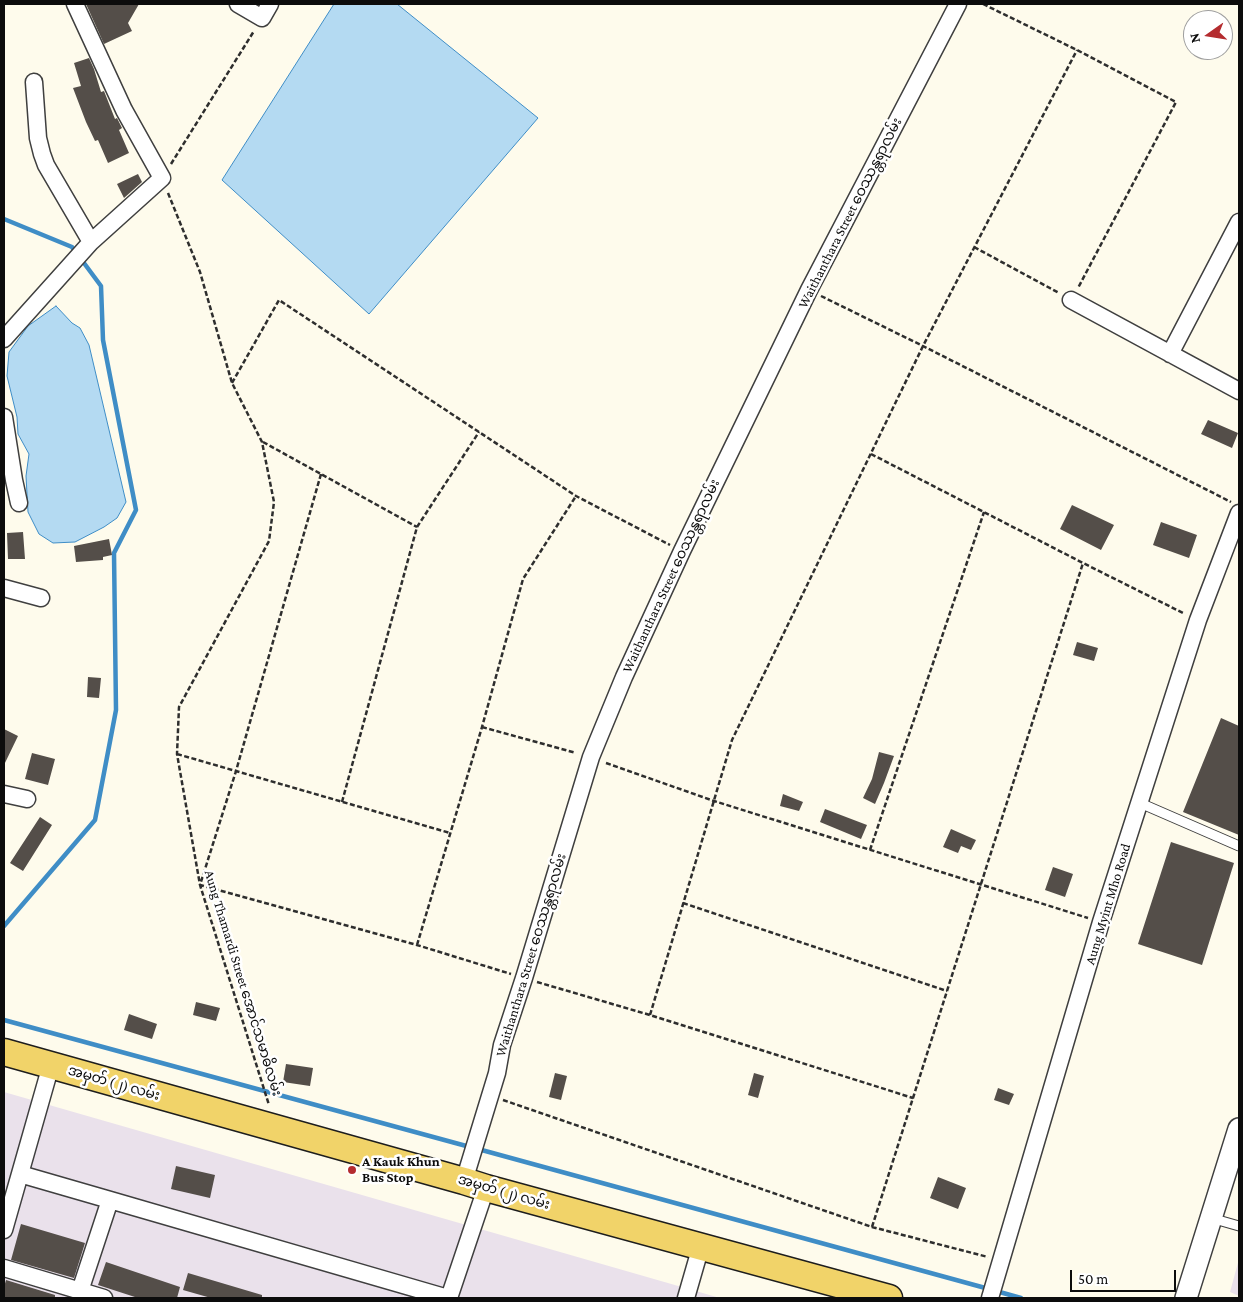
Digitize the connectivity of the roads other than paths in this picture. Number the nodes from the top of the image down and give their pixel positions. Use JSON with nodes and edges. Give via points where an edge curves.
{"nodes":[{"id":1,"x":75,"y":4,"type":"edge"},
{"id":2,"x":238,"y":4,"type":"edge"},
{"id":3,"x":958,"y":4,"type":"edge"},
{"id":4,"x":266,"y":11,"type":"edge"},
{"id":5,"x":34,"y":82,"type":"dead end"},
{"id":6,"x":1239,"y":222,"type":"edge"},
{"id":7,"x":91,"y":242,"type":"junction"},
{"id":8,"x":1071,"y":300,"type":"road end"},
{"id":9,"x":4,"y":338,"type":"edge"},
{"id":10,"x":1170,"y":354,"type":"junction"},
{"id":11,"x":1239,"y":391,"type":"edge"},
{"id":12,"x":5,"y":425,"type":"edge"},
{"id":13,"x":9,"y":480,"type":"edge"},
{"id":14,"x":19,"y":503,"type":"dead end"},
{"id":15,"x":1235,"y":508,"type":"edge"},
{"id":16,"x":4,"y":588,"type":"edge"},
{"id":17,"x":41,"y":598,"type":"dead end"},
{"id":18,"x":4,"y":794,"type":"edge"},
{"id":19,"x":27,"y":799,"type":"dead end"},
{"id":20,"x":1140,"y":803,"type":"junction"},
{"id":21,"x":1239,"y":846,"type":"edge"},
{"id":22,"x":4,"y":1052,"type":"edge"},
{"id":23,"x":51,"y":1066,"type":"junction"},
{"id":24,"x":1239,"y":1129,"type":"edge"},
{"id":25,"x":20,"y":1174,"type":"junction"},
{"id":26,"x":475,"y":1184,"type":"junction"},
{"id":27,"x":110,"y":1200,"type":"junction"},
{"id":28,"x":1212,"y":1218,"type":"junction"},
{"id":29,"x":1239,"y":1226,"type":"edge"},
{"id":30,"x":4,"y":1230,"type":"edge"},
{"id":31,"x":701,"y":1246,"type":"junction"},
{"id":32,"x":4,"y":1268,"type":"edge"},
{"id":33,"x":80,"y":1291,"type":"junction"},
{"id":34,"x":104,"y":1298,"type":"edge"},
{"id":35,"x":448,"y":1298,"type":"edge"},
{"id":36,"x":686,"y":1298,"type":"edge"},
{"id":37,"x":890,"y":1298,"type":"edge"},
{"id":38,"x":990,"y":1298,"type":"edge"},
{"id":39,"x":1186,"y":1298,"type":"edge"}],
"edges":[{"from":1,"to":7,"type":"street","via":[[124,110],[162,178]]},
{"from":2,"to":4,"type":"street"},
{"from":3,"to":26,"type":"street","name":"Waithanthara Street ဝေဿန္တရာလမ်း","via":[[809,290],[624,677],[591,758],[502,1046]]},
{"from":5,"to":7,"type":"street","via":[[38,138],[46,165]]},
{"from":6,"to":10,"type":"street"},
{"from":7,"to":9,"type":"street"},
{"from":8,"to":10,"type":"street"},
{"from":10,"to":11,"type":"street"},
{"from":12,"to":13,"type":"street"},
{"from":13,"to":14,"type":"street"},
{"from":15,"to":20,"type":"street","name":"Aung Myint Mho Road"},
{"from":16,"to":17,"type":"street"},
{"from":18,"to":19,"type":"street"},
{"from":20,"to":21,"type":"lane"},
{"from":20,"to":38,"type":"street","name":"Aung Myint Mho Road","via":[[1101,922]]},
{"from":22,"to":23,"type":"main road","name":"အမှတ် (၂) လမ်း"},
{"from":23,"to":25,"type":"street"},
{"from":23,"to":26,"type":"main road","name":"အမှတ် (၂) လမ်း"},
{"from":24,"to":28,"type":"street"},
{"from":25,"to":27,"type":"street"},
{"from":25,"to":30,"type":"street"},
{"from":26,"to":31,"type":"main road","name":"အမှတ် (၂) လမ်း"},
{"from":26,"to":35,"type":"street","name":"Waithanthara Street ဝေဿန္တရာလမ်း"},
{"from":27,"to":33,"type":"street"},
{"from":27,"to":35,"type":"street"},
{"from":28,"to":29,"type":"lane"},
{"from":28,"to":39,"type":"street"},
{"from":31,"to":36,"type":"street"},
{"from":31,"to":37,"type":"main road","name":"အမှတ် (၂) လမ်း"},
{"from":32,"to":33,"type":"street"},
{"from":33,"to":34,"type":"street"}]}
